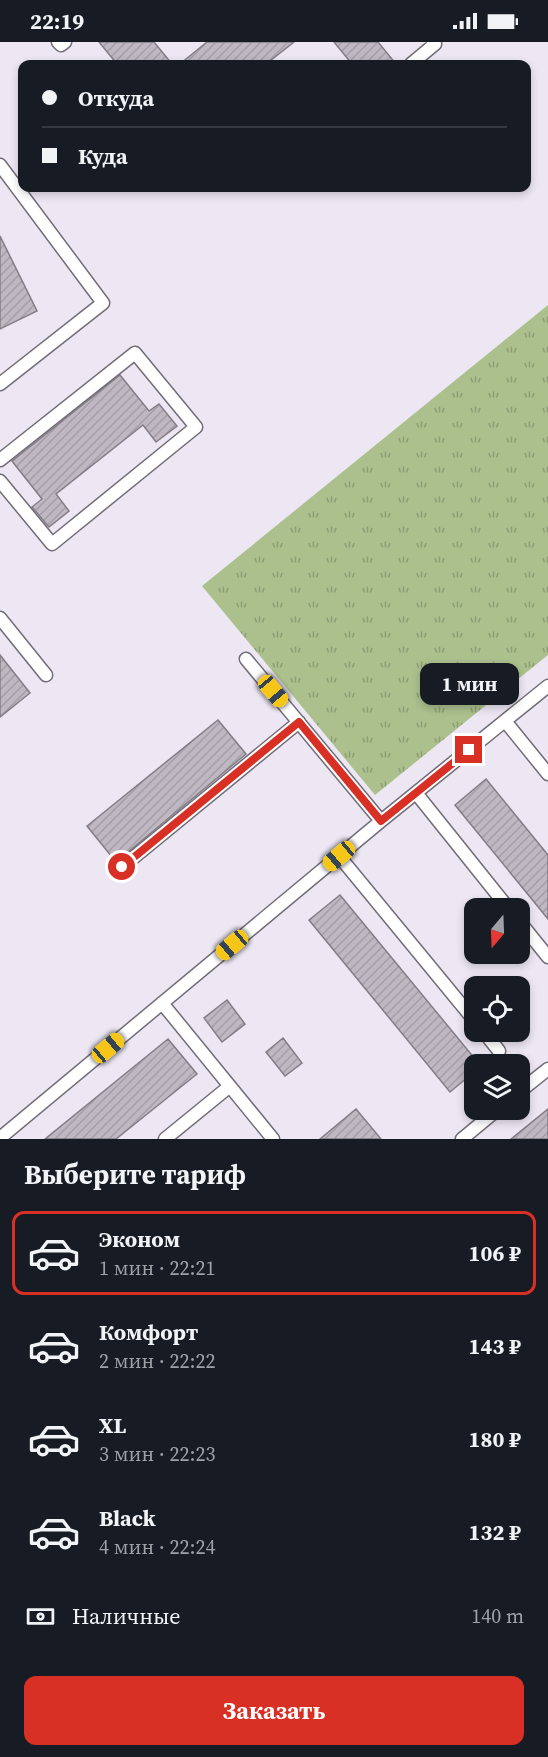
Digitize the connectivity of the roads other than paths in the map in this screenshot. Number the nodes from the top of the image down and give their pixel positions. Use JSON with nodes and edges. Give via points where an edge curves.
{"nodes":[{"id":1,"x":58,"y":42,"type":"edge"},
{"id":2,"x":65,"y":42,"type":"edge"},
{"id":3,"x":434,"y":42,"type":"edge"},
{"id":4,"x":416,"y":60,"type":"edge"},
{"id":5,"x":0,"y":165,"type":"edge"},
{"id":6,"x":18,"y":189,"type":"edge"},
{"id":7,"x":20,"y":192,"type":"edge"},
{"id":8,"x":0,"y":384,"type":"edge"},
{"id":9,"x":0,"y":460,"type":"edge"},
{"id":10,"x":0,"y":480,"type":"edge"},
{"id":11,"x":0,"y":618,"type":"edge"},
{"id":12,"x":246,"y":659,"type":"dead end"},
{"id":13,"x":46,"y":675,"type":"dead end"},
{"id":14,"x":548,"y":686,"type":"edge"},
{"id":15,"x":505,"y":721,"type":"junction"},
{"id":16,"x":299,"y":722,"type":"junction"},
{"id":17,"x":548,"y":774,"type":"edge"},
{"id":18,"x":416,"y":793,"type":"junction"},
{"id":19,"x":381,"y":821,"type":"junction"},
{"id":20,"x":339,"y":856,"type":"junction"},
{"id":21,"x":122,"y":867,"type":"dead end"},
{"id":22,"x":500,"y":898,"type":"edge"},
{"id":23,"x":530,"y":935,"type":"edge"},
{"id":24,"x":548,"y":957,"type":"edge"},
{"id":25,"x":162,"y":1003,"type":"junction"},
{"id":26,"x":464,"y":1008,"type":"edge"},
{"id":27,"x":492,"y":1042,"type":"edge"},
{"id":28,"x":499,"y":1051,"type":"dead end"},
{"id":29,"x":548,"y":1069,"type":"edge"},
{"id":30,"x":530,"y":1083,"type":"edge"},
{"id":31,"x":230,"y":1086,"type":"junction"},
{"id":32,"x":485,"y":1120,"type":"edge"},
{"id":33,"x":0,"y":1138,"type":"edge"},
{"id":34,"x":165,"y":1139,"type":"edge"},
{"id":35,"x":273,"y":1139,"type":"edge"},
{"id":36,"x":462,"y":1139,"type":"edge"}],
"edges":[{"from":1,"to":2,"type":"lane"},
{"from":3,"to":4,"type":"lane"},
{"from":5,"to":6,"type":"lane"},
{"from":7,"to":8,"type":"lane","via":[[104,303]]},
{"from":9,"to":10,"type":"lane","via":[[135,353],[196,427],[52,544]]},
{"from":11,"to":13,"type":"lane"},
{"from":12,"to":16,"type":"lane"},
{"from":14,"to":15,"type":"lane"},
{"from":15,"to":17,"type":"lane"},
{"from":15,"to":18,"type":"lane"},
{"from":16,"to":19,"type":"lane"},
{"from":16,"to":21,"type":"lane"},
{"from":18,"to":19,"type":"lane"},
{"from":18,"to":22,"type":"lane"},
{"from":19,"to":20,"type":"lane"},
{"from":20,"to":25,"type":"lane"},
{"from":20,"to":26,"type":"lane"},
{"from":23,"to":24,"type":"lane"},
{"from":25,"to":31,"type":"lane"},
{"from":25,"to":33,"type":"lane"},
{"from":27,"to":28,"type":"lane"},
{"from":29,"to":30,"type":"lane"},
{"from":31,"to":34,"type":"lane"},
{"from":31,"to":35,"type":"lane"},
{"from":32,"to":36,"type":"lane"}]}
